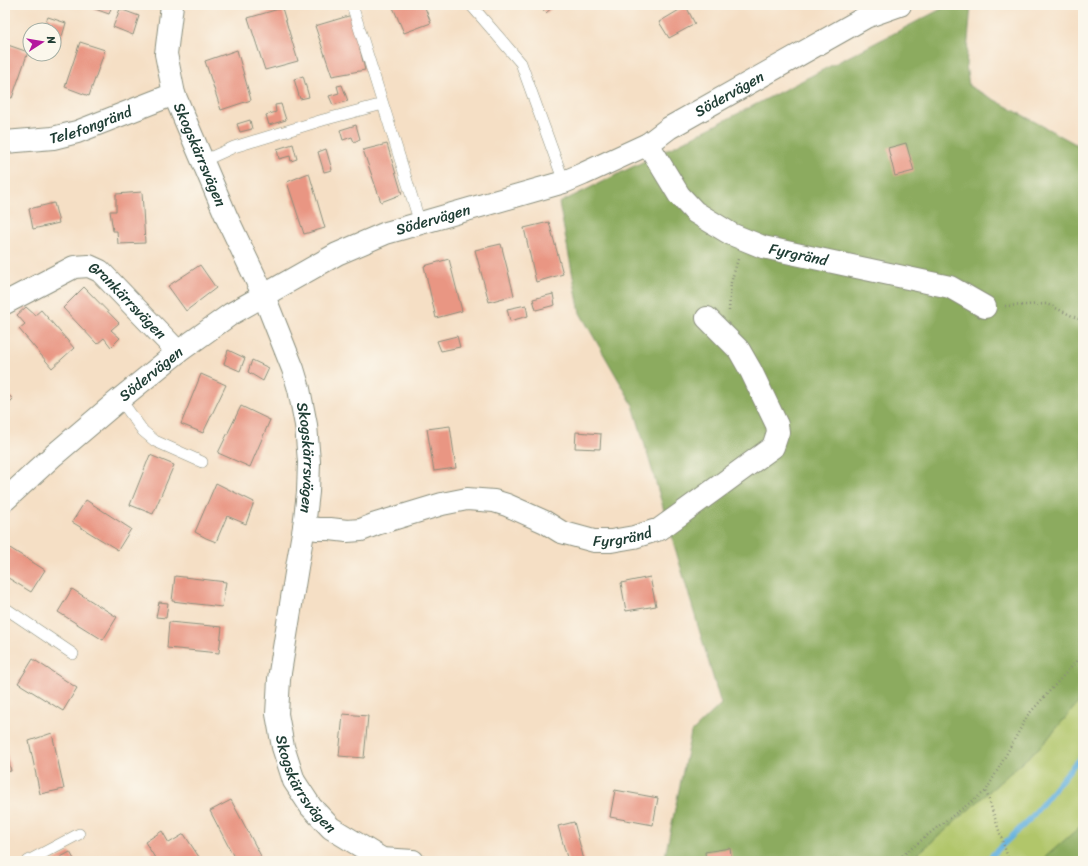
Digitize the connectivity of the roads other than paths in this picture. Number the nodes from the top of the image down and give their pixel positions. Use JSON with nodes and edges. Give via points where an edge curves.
{"nodes":[{"id":1,"x":172,"y":5,"type":"edge"},
{"id":2,"x":352,"y":5,"type":"edge"},
{"id":3,"x":471,"y":5,"type":"edge"},
{"id":4,"x":900,"y":5,"type":"edge"},
{"id":5,"x":174,"y":94,"type":"junction"},
{"id":6,"x":383,"y":104,"type":"junction"},
{"id":7,"x":5,"y":142,"type":"edge"},
{"id":8,"x":648,"y":144,"type":"junction"},
{"id":9,"x":203,"y":161,"type":"junction"},
{"id":10,"x":564,"y":182,"type":"junction"},
{"id":11,"x":420,"y":223,"type":"junction"},
{"id":12,"x":264,"y":296,"type":"junction"},
{"id":13,"x":5,"y":303,"type":"edge"},
{"id":14,"x":984,"y":307,"type":"road end"},
{"id":15,"x":707,"y":318,"type":"road end"},
{"id":16,"x":178,"y":352,"type":"junction"},
{"id":17,"x":120,"y":399,"type":"junction"},
{"id":18,"x":202,"y":462,"type":"dead end"},
{"id":19,"x":5,"y":500,"type":"edge"},
{"id":20,"x":304,"y":527,"type":"junction"},
{"id":21,"x":5,"y":608,"type":"edge"},
{"id":22,"x":73,"y":654,"type":"dead end"},
{"id":23,"x":79,"y":834,"type":"dead end"},
{"id":24,"x":381,"y":860,"type":"edge"},
{"id":25,"x":28,"y":861,"type":"edge"},
{"id":26,"x":413,"y":861,"type":"edge"}],
"edges":[{"from":1,"to":5,"type":"street","name":"Skogskärrsvägen","via":[[166,54]]},
{"from":2,"to":6,"type":"lane"},
{"from":3,"to":10,"type":"lane","via":[[521,63]]},
{"from":4,"to":8,"type":"street","name":"Södervägen","via":[[866,17],[669,128]]},
{"from":5,"to":7,"type":"street","name":"Telefongränd","via":[[77,132],[53,138]]},
{"from":5,"to":9,"type":"street","name":"Skogskärrsvägen"},
{"from":6,"to":9,"type":"lane","via":[[234,147]]},
{"from":6,"to":11,"type":"lane"},
{"from":8,"to":10,"type":"street","name":"Södervägen"},
{"from":8,"to":14,"type":"street","name":"Fyrgränd","via":[[679,195],[695,212],[731,234],[763,247],[950,287]]},
{"from":9,"to":12,"type":"street","name":"Skogskärrsvägen"},
{"from":10,"to":11,"type":"street","name":"Södervägen"},
{"from":11,"to":12,"type":"street","name":"Södervägen","via":[[386,233],[337,254]]},
{"from":12,"to":16,"type":"street","name":"Södervägen","via":[[231,314]]},
{"from":12,"to":20,"type":"street","name":"Skogskärrsvägen","via":[[293,369],[306,425],[309,462]]},
{"from":13,"to":16,"type":"street","name":"Grankärrsvägen","via":[[74,267],[89,266],[100,271]]},
{"from":15,"to":20,"type":"street","name":"Fyrgränd","via":[[739,350],[777,425],[778,432],[773,447],[660,529],[611,541],[594,540],[561,532],[546,522],[494,501],[467,499],[442,504],[361,530]]},
{"from":16,"to":17,"type":"street","name":"Södervägen"},
{"from":17,"to":18,"type":"lane","via":[[143,431],[155,441]]},
{"from":17,"to":19,"type":"street","name":"Södervägen","via":[[54,454]]},
{"from":20,"to":24,"type":"street","name":"Skogskärrsvägen","via":[[280,679],[277,714],[283,747],[294,781],[311,808],[331,828]]},
{"from":21,"to":22,"type":"lane"},
{"from":23,"to":25,"type":"lane"},
{"from":24,"to":26,"type":"street","name":"Skogskärrsvägen"}]}
